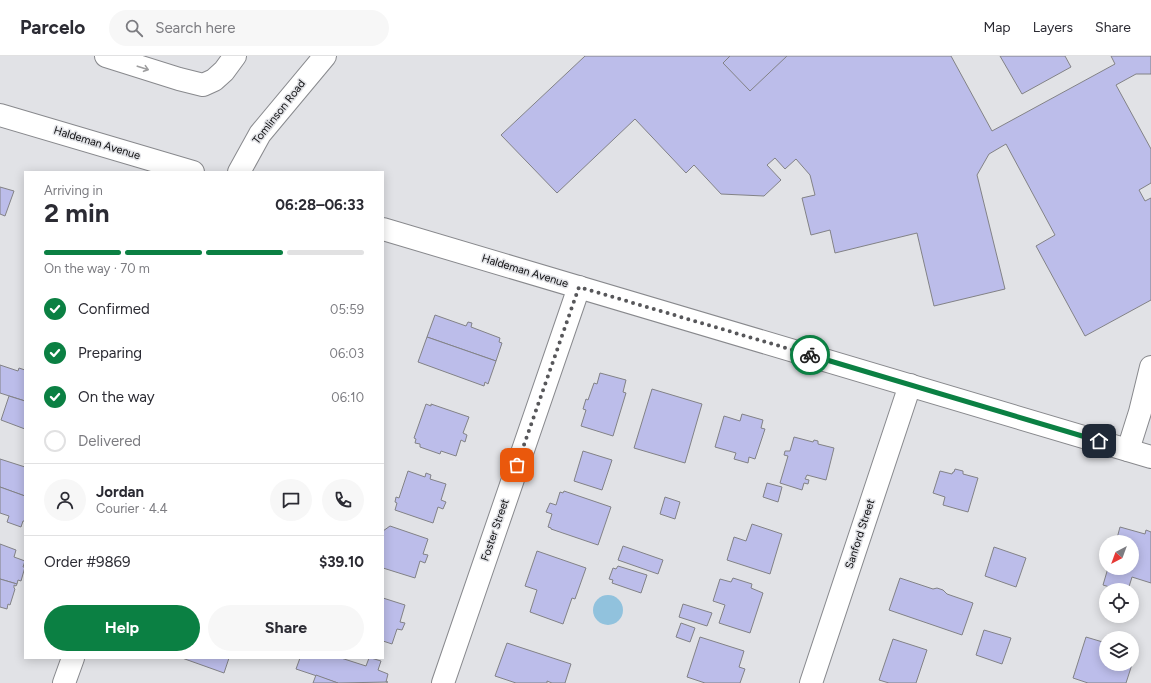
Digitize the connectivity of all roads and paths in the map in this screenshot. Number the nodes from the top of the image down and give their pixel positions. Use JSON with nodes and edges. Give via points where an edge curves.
{"nodes":[{"id":1,"x":106,"y":56,"type":"edge"},
{"id":2,"x":235,"y":56,"type":"edge"},
{"id":3,"x":324,"y":56,"type":"edge"},
{"id":4,"x":0,"y":115,"type":"edge"},
{"id":5,"x":190,"y":171,"type":"edge"},
{"id":6,"x":240,"y":171,"type":"edge"},
{"id":7,"x":384,"y":229,"type":"edge"},
{"id":8,"x":579,"y":287,"type":"junction"},
{"id":9,"x":1151,"y":368,"type":"edge"},
{"id":10,"x":910,"y":385,"type":"junction"},
{"id":11,"x":1128,"y":450,"type":"junction"},
{"id":12,"x":1151,"y":457,"type":"edge"},
{"id":13,"x":73,"y":659,"type":"edge"},
{"id":14,"x":64,"y":683,"type":"edge"},
{"id":15,"x":443,"y":683,"type":"edge"},
{"id":16,"x":811,"y":683,"type":"edge"}],
"edges":[{"from":1,"to":2,"type":"main road","one_way":true,"via":[[204,85],[224,71]]},
{"from":3,"to":6,"type":"main road","name":"Tomlinson Road","via":[[260,134]]},
{"from":4,"to":5,"type":"main road","name":"Haldeman Avenue"},
{"from":7,"to":8,"type":"main road","name":"Haldeman Avenue"},
{"from":8,"to":10,"type":"main road","name":"Haldeman Avenue"},
{"from":8,"to":15,"type":"main road","name":"Foster Street"},
{"from":9,"to":11,"type":"main road"},
{"from":10,"to":11,"type":"main road","name":"Haldeman Avenue"},
{"from":10,"to":16,"type":"main road","name":"Sanford Street"},
{"from":11,"to":12,"type":"main road","name":"Haldeman Avenue"},
{"from":13,"to":14,"type":"main road"}]}
